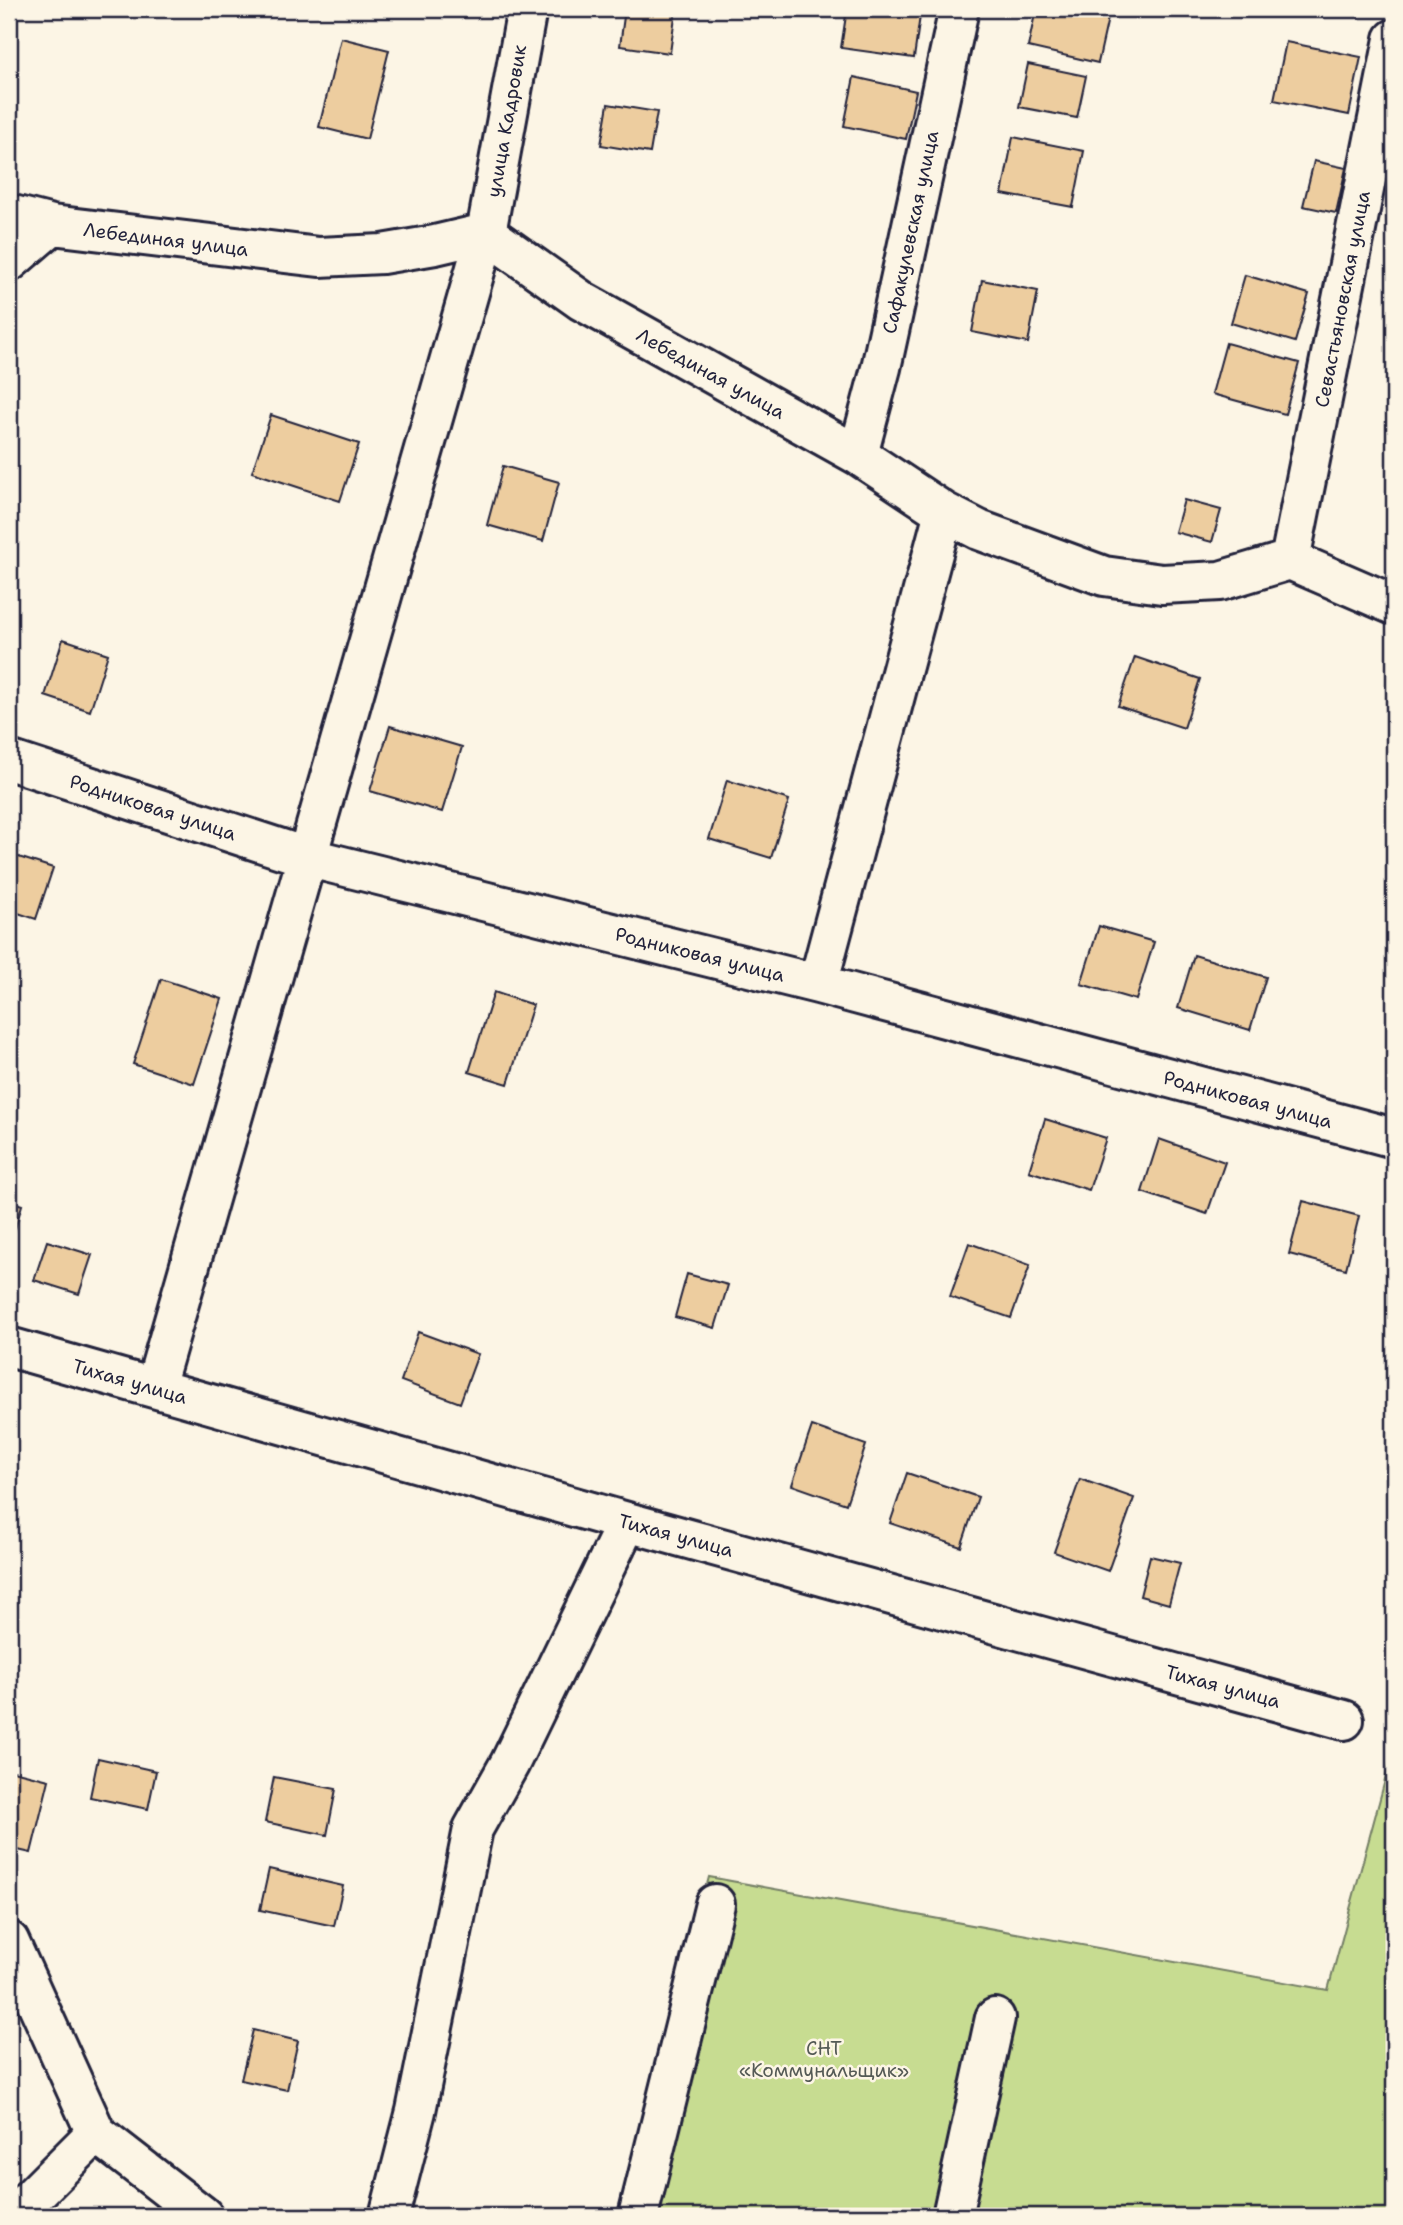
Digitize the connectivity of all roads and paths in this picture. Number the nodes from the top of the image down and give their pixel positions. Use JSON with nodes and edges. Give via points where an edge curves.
{"nodes":[{"id":1,"x":527,"y":9,"type":"edge"},
{"id":2,"x":959,"y":9,"type":"edge"},
{"id":3,"x":1394,"y":39,"type":"edge"},
{"id":4,"x":9,"y":214,"type":"edge"},
{"id":5,"x":52,"y":225,"type":"junction"},
{"id":6,"x":486,"y":233,"type":"junction"},
{"id":7,"x":9,"y":262,"type":"edge"},
{"id":8,"x":858,"y":455,"type":"junction"},
{"id":9,"x":944,"y":512,"type":"junction"},
{"id":10,"x":1290,"y":560,"type":"junction"},
{"id":11,"x":1394,"y":605,"type":"edge"},
{"id":12,"x":9,"y":760,"type":"edge"},
{"id":13,"x":306,"y":857,"type":"junction"},
{"id":14,"x":818,"y":984,"type":"junction"},
{"id":15,"x":1394,"y":1138,"type":"edge"},
{"id":16,"x":9,"y":1346,"type":"edge"},
{"id":17,"x":155,"y":1387,"type":"junction"},
{"id":18,"x":627,"y":1522,"type":"junction"},
{"id":19,"x":1344,"y":1720,"type":"dead end"},
{"id":20,"x":715,"y":1904,"type":"dead end"},
{"id":21,"x":9,"y":1941,"type":"edge"},
{"id":22,"x":995,"y":2018,"type":"dead end"},
{"id":23,"x":96,"y":2133,"type":"junction"},
{"id":24,"x":13,"y":2216,"type":"edge"},
{"id":25,"x":203,"y":2216,"type":"edge"},
{"id":26,"x":389,"y":2216,"type":"edge"},
{"id":27,"x":638,"y":2216,"type":"edge"},
{"id":28,"x":952,"y":2216,"type":"edge"}],
"edges":[{"from":1,"to":6,"type":"street","name":"улица Кадровик"},
{"from":2,"to":8,"type":"street","name":"Сафакулевская улица"},
{"from":3,"to":10,"type":"street","name":"Севастьяновская улица"},
{"from":4,"to":5,"type":"street","name":"Лебединая улица"},
{"from":5,"to":6,"type":"street","name":"Лебединая улица","via":[[319,257],[382,254]]},
{"from":5,"to":7,"type":"street"},
{"from":6,"to":8,"type":"street","name":"Лебединая улица","via":[[582,301]]},
{"from":6,"to":13,"type":"street","name":"улица Кадровик"},
{"from":8,"to":9,"type":"street","name":"Лебединая улица"},
{"from":9,"to":10,"type":"street","name":"Лебединая улица","via":[[979,530],[1104,576],[1163,584],[1220,581]]},
{"from":9,"to":14,"type":"street"},
{"from":10,"to":11,"type":"street"},
{"from":12,"to":13,"type":"street","name":"Родниковая улица"},
{"from":13,"to":14,"type":"street","name":"Родниковая улица"},
{"from":13,"to":17,"type":"street","name":"улица Кадровик"},
{"from":14,"to":15,"type":"street","name":"Родниковая улица"},
{"from":16,"to":17,"type":"street","name":"Тихая улица"},
{"from":17,"to":18,"type":"street","name":"Тихая улица"},
{"from":18,"to":19,"type":"street","name":"Тихая улица"},
{"from":18,"to":26,"type":"street","via":[[473,1829],[416,2111]]},
{"from":20,"to":27,"type":"street"},
{"from":21,"to":23,"type":"street"},
{"from":22,"to":28,"type":"street"},
{"from":23,"to":24,"type":"street"},
{"from":23,"to":25,"type":"street"}]}
